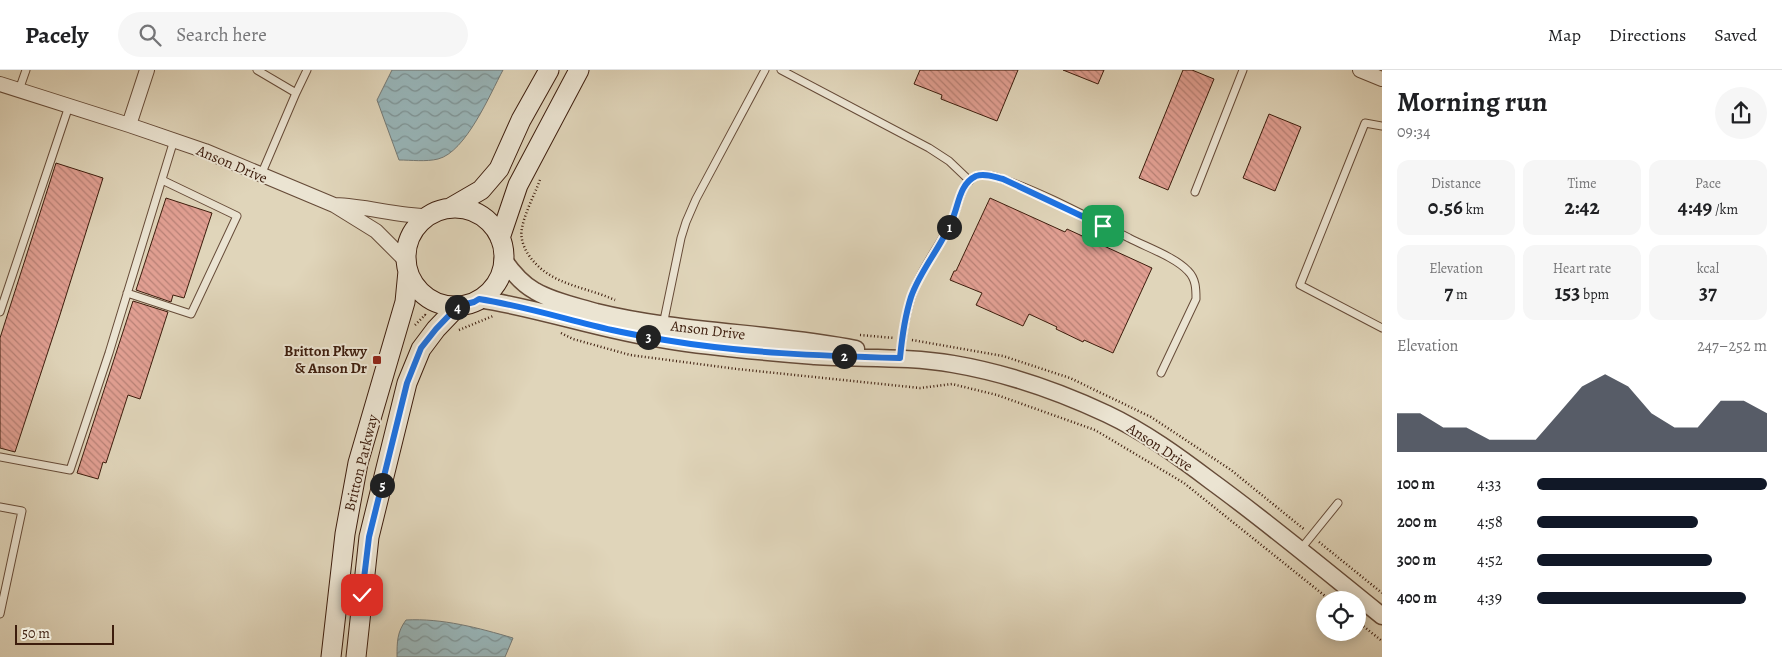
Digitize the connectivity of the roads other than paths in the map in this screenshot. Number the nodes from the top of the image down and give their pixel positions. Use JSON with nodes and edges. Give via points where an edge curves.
{"nodes":[{"id":1,"x":26,"y":70,"type":"edge"},
{"id":2,"x":147,"y":70,"type":"edge"},
{"id":3,"x":256,"y":70,"type":"edge"},
{"id":4,"x":307,"y":70,"type":"edge"},
{"id":5,"x":549,"y":70,"type":"edge"},
{"id":6,"x":579,"y":70,"type":"edge"},
{"id":7,"x":765,"y":70,"type":"edge"},
{"id":8,"x":781,"y":70,"type":"edge"},
{"id":9,"x":1243,"y":70,"type":"edge"},
{"id":10,"x":1360,"y":70,"type":"edge"},
{"id":11,"x":1382,"y":79,"type":"edge"},
{"id":12,"x":0,"y":84,"type":"edge"},
{"id":13,"x":19,"y":90,"type":"junction"},
{"id":14,"x":296,"y":94,"type":"junction"},
{"id":15,"x":68,"y":106,"type":"junction"},
{"id":16,"x":129,"y":125,"type":"junction"},
{"id":17,"x":1382,"y":126,"type":"edge"},
{"id":18,"x":174,"y":140,"type":"junction"},
{"id":19,"x":261,"y":175,"type":"junction"},
{"id":20,"x":162,"y":180,"type":"junction"},
{"id":21,"x":970,"y":181,"type":"junction"},
{"id":22,"x":1195,"y":192,"type":"dead end"},
{"id":23,"x":334,"y":205,"type":"junction"},
{"id":24,"x":450,"y":208,"type":"junction"},
{"id":25,"x":428,"y":216,"type":"junction"},
{"id":26,"x":500,"y":238,"type":"junction"},
{"id":27,"x":503,"y":259,"type":"junction"},
{"id":28,"x":407,"y":266,"type":"junction"},
{"id":29,"x":127,"y":293,"type":"junction"},
{"id":30,"x":479,"y":299,"type":"junction"},
{"id":31,"x":458,"y":306,"type":"junction"},
{"id":32,"x":0,"y":312,"type":"edge"},
{"id":33,"x":663,"y":325,"type":"junction"},
{"id":34,"x":1382,"y":328,"type":"edge"},
{"id":35,"x":900,"y":358,"type":"junction"},
{"id":36,"x":1161,"y":373,"type":"dead end"},
{"id":37,"x":0,"y":457,"type":"edge"},
{"id":38,"x":1338,"y":503,"type":"dead end"},
{"id":39,"x":0,"y":507,"type":"edge"},
{"id":40,"x":1300,"y":550,"type":"junction"},
{"id":41,"x":0,"y":614,"type":"edge"},
{"id":42,"x":1382,"y":616,"type":"edge"},
{"id":43,"x":331,"y":657,"type":"edge"},
{"id":44,"x":356,"y":657,"type":"edge"}],
"edges":[{"from":1,"to":13,"type":"lane"},
{"from":2,"to":16,"type":"street"},
{"from":3,"to":14,"type":"lane"},
{"from":4,"to":14,"type":"lane"},
{"from":5,"to":24,"type":"main road","via":[[520,120],[499,169],[481,190]]},
{"from":6,"to":26,"type":"main road","via":[[518,186]]},
{"from":7,"to":33,"type":"lane","via":[[686,222]]},
{"from":8,"to":21,"type":"lane","via":[[929,148]]},
{"from":9,"to":22,"type":"lane"},
{"from":10,"to":11,"type":"street"},
{"from":12,"to":13,"type":"street","name":"Anson Drive"},
{"from":13,"to":15,"type":"street","name":"Anson Drive"},
{"from":14,"to":19,"type":"lane"},
{"from":15,"to":16,"type":"street","name":"Anson Drive"},
{"from":15,"to":32,"type":"lane"},
{"from":16,"to":18,"type":"street","name":"Anson Drive"},
{"from":17,"to":34,"type":"lane","via":[[1366,123],[1300,285]]},
{"from":18,"to":19,"type":"street","name":"Anson Drive"},
{"from":18,"to":20,"type":"lane"},
{"from":19,"to":23,"type":"street","name":"Anson Drive"},
{"from":20,"to":29,"type":"lane"},
{"from":20,"to":29,"type":"lane","via":[[237,216],[191,314]]},
{"from":21,"to":35,"type":"lane","via":[[962,191],[950,225],[911,297]]},
{"from":21,"to":36,"type":"lane","via":[[977,176],[988,175],[1003,179],[1155,251],[1190,272],[1196,286],[1196,299]]},
{"from":23,"to":25,"type":"street","name":"Anson Drive"},
{"from":23,"to":28,"type":"street","name":"Anson Drive","via":[[376,231]]},
{"from":24,"to":25,"type":"main road"},
{"from":24,"to":26,"type":"main road","via":[[466,209],[480,215]]},
{"from":25,"to":28,"type":"main road","via":[[414,230],[408,243]]},
{"from":26,"to":27,"type":"main road"},
{"from":27,"to":30,"type":"main road","via":[[497,282]]},
{"from":27,"to":33,"type":"street","name":"Anson Drive","via":[[513,273],[534,291],[616,316]]},
{"from":28,"to":31,"type":"main road","via":[[415,286],[427,297],[442,304]]},
{"from":28,"to":43,"type":"main road","name":"Britton Parkway","via":[[405,302],[358,463],[345,534]]},
{"from":29,"to":37,"type":"lane","via":[[70,470]]},
{"from":30,"to":31,"type":"main road"},
{"from":30,"to":35,"type":"street","name":"Anson Drive","via":[[667,340],[816,356]]},
{"from":31,"to":44,"type":"main road","name":"Britton Parkway","via":[[421,348],[407,383],[369,537]]},
{"from":33,"to":35,"type":"street","name":"Anson Drive","via":[[818,342]]},
{"from":35,"to":40,"type":"street","name":"Anson Drive","via":[[953,364],[1012,378],[1110,416],[1184,460]]},
{"from":38,"to":40,"type":"lane"},
{"from":39,"to":41,"type":"lane","via":[[22,511]]},
{"from":40,"to":42,"type":"street","name":"Anson Drive"}]}
